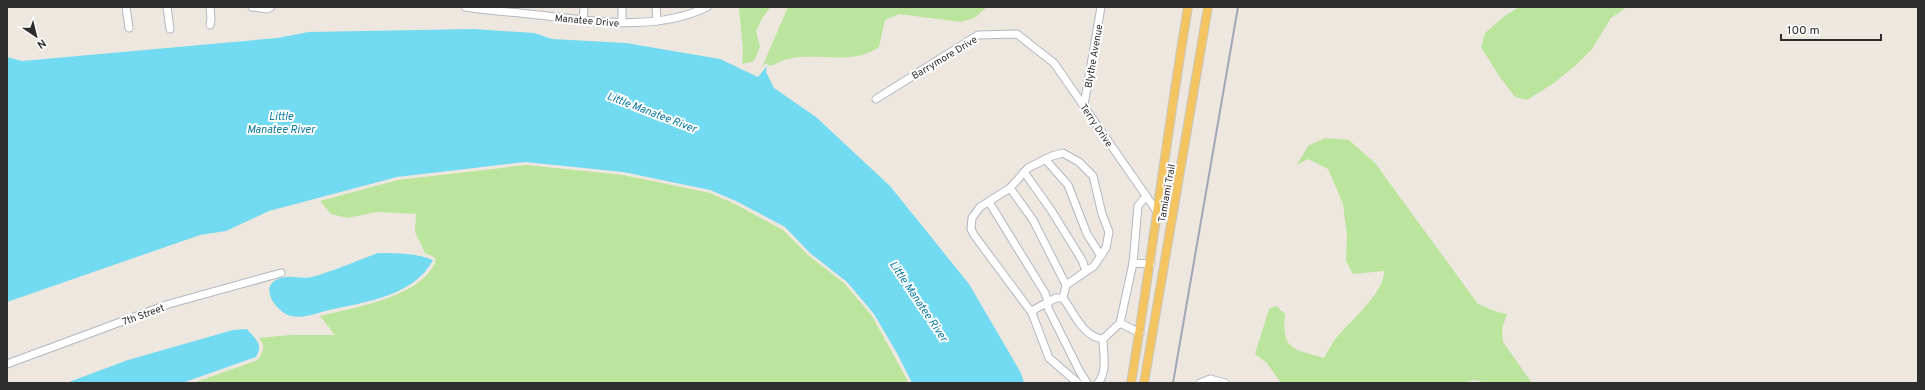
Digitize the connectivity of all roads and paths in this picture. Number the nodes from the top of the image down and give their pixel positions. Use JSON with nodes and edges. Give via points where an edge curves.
{"nodes":[{"id":1,"x":126,"y":7,"type":"edge"},
{"id":2,"x":167,"y":7,"type":"edge"},
{"id":3,"x":210,"y":7,"type":"edge"},
{"id":4,"x":252,"y":7,"type":"edge"},
{"id":5,"x":465,"y":7,"type":"edge"},
{"id":6,"x":540,"y":7,"type":"edge"},
{"id":7,"x":584,"y":7,"type":"edge"},
{"id":8,"x":622,"y":7,"type":"edge"},
{"id":9,"x":656,"y":7,"type":"edge"},
{"id":10,"x":707,"y":7,"type":"edge"},
{"id":11,"x":1101,"y":7,"type":"edge"},
{"id":12,"x":1188,"y":7,"type":"edge"},
{"id":13,"x":1208,"y":7,"type":"edge"},
{"id":14,"x":269,"y":8,"type":"edge"},
{"id":15,"x":697,"y":9,"type":"edge"},
{"id":16,"x":539,"y":15,"type":"junction"},
{"id":17,"x":583,"y":20,"type":"junction"},
{"id":18,"x":657,"y":21,"type":"junction"},
{"id":19,"x":622,"y":23,"type":"junction"},
{"id":20,"x":210,"y":25,"type":"dead end"},
{"id":21,"x":129,"y":28,"type":"dead end"},
{"id":22,"x":170,"y":29,"type":"dead end"},
{"id":23,"x":1017,"y":34,"type":"joint"},
{"id":24,"x":876,"y":99,"type":"dead end"},
{"id":25,"x":1084,"y":105,"type":"junction"},
{"id":26,"x":1046,"y":159,"type":"junction"},
{"id":27,"x":1024,"y":172,"type":"junction"},
{"id":28,"x":1010,"y":188,"type":"junction"},
{"id":29,"x":1146,"y":196,"type":"junction"},
{"id":30,"x":989,"y":202,"type":"junction"},
{"id":31,"x":1158,"y":214,"type":"junction"},
{"id":32,"x":1172,"y":218,"type":"junction"},
{"id":33,"x":1101,"y":256,"type":"junction"},
{"id":34,"x":1133,"y":263,"type":"junction"},
{"id":35,"x":1151,"y":264,"type":"junction"},
{"id":36,"x":1086,"y":271,"type":"junction"},
{"id":37,"x":281,"y":273,"type":"dead end"},
{"id":38,"x":1066,"y":285,"type":"junction"},
{"id":39,"x":1063,"y":298,"type":"junction"},
{"id":40,"x":1048,"y":302,"type":"junction"},
{"id":41,"x":1032,"y":313,"type":"junction"},
{"id":42,"x":1120,"y":323,"type":"junction"},
{"id":43,"x":1140,"y":333,"type":"junction"},
{"id":44,"x":1103,"y":339,"type":"junction"},
{"id":45,"x":7,"y":364,"type":"edge"},
{"id":46,"x":1078,"y":383,"type":"edge"},
{"id":47,"x":1087,"y":383,"type":"edge"},
{"id":48,"x":1098,"y":383,"type":"edge"},
{"id":49,"x":1131,"y":383,"type":"edge"},
{"id":50,"x":1144,"y":383,"type":"edge"},
{"id":51,"x":1200,"y":383,"type":"edge"},
{"id":52,"x":1225,"y":383,"type":"edge"}],
"edges":[{"from":1,"to":21,"type":"street"},
{"from":2,"to":22,"type":"street"},
{"from":3,"to":20,"type":"street"},
{"from":4,"to":14,"type":"street"},
{"from":5,"to":16,"type":"street","name":"Manatee Drive"},
{"from":6,"to":16,"type":"street"},
{"from":7,"to":17,"type":"street"},
{"from":8,"to":19,"type":"street"},
{"from":9,"to":18,"type":"street"},
{"from":10,"to":15,"type":"street","name":"Manatee Drive"},
{"from":11,"to":25,"type":"street","name":"Blythe Avenue"},
{"from":12,"to":31,"type":"main road","name":"Tamiami Trail"},
{"from":13,"to":32,"type":"main road","name":"Tamiami Trail"},
{"from":15,"to":18,"type":"street","name":"Manatee Drive"},
{"from":16,"to":17,"type":"street","name":"Manatee Drive"},
{"from":17,"to":19,"type":"street","name":"Manatee Drive"},
{"from":18,"to":19,"type":"street","name":"Manatee Drive"},
{"from":23,"to":24,"type":"street","name":"Barrymore Drive","via":[[978,35]]},
{"from":23,"to":25,"type":"street","name":"Terry Drive","via":[[1054,63]]},
{"from":25,"to":29,"type":"street","name":"Terry Drive"},
{"from":26,"to":27,"type":"street"},
{"from":26,"to":33,"type":"street","via":[[1068,185],[1087,234]]},
{"from":26,"to":33,"type":"street","via":[[1063,153],[1080,162],[1093,176],[1100,210],[1109,232],[1108,244]]},
{"from":27,"to":28,"type":"street"},
{"from":27,"to":36,"type":"street","via":[[1051,210]]},
{"from":28,"to":30,"type":"street"},
{"from":28,"to":38,"type":"street","via":[[1033,220]]},
{"from":29,"to":31,"type":"street","name":"Terry Drive"},
{"from":29,"to":34,"type":"street","via":[[1138,206]]},
{"from":30,"to":40,"type":"street"},
{"from":30,"to":41,"type":"street","via":[[974,214],[971,229]]},
{"from":31,"to":32,"type":"street"},
{"from":31,"to":35,"type":"main road","name":"Tamiami Trail"},
{"from":32,"to":50,"type":"main road","name":"Tamiami Trail"},
{"from":33,"to":36,"type":"street","via":[[1094,266]]},
{"from":34,"to":35,"type":"street"},
{"from":34,"to":42,"type":"street"},
{"from":35,"to":43,"type":"main road","name":"Tamiami Trail"},
{"from":36,"to":38,"type":"street"},
{"from":37,"to":45,"type":"street","name":"7th Street","via":[[169,304]]},
{"from":38,"to":39,"type":"street"},
{"from":39,"to":40,"type":"street"},
{"from":39,"to":44,"type":"street","via":[[1088,333],[1095,338]]},
{"from":40,"to":41,"type":"street"},
{"from":40,"to":47,"type":"street","via":[[1048,308]]},
{"from":41,"to":46,"type":"street","via":[[1050,358]]},
{"from":42,"to":43,"type":"street"},
{"from":42,"to":44,"type":"street"},
{"from":43,"to":49,"type":"main road","name":"Tamiami Trail"},
{"from":44,"to":48,"type":"street","via":[[1103,371]]},
{"from":51,"to":52,"type":"street","via":[[1210,379]]}]}
